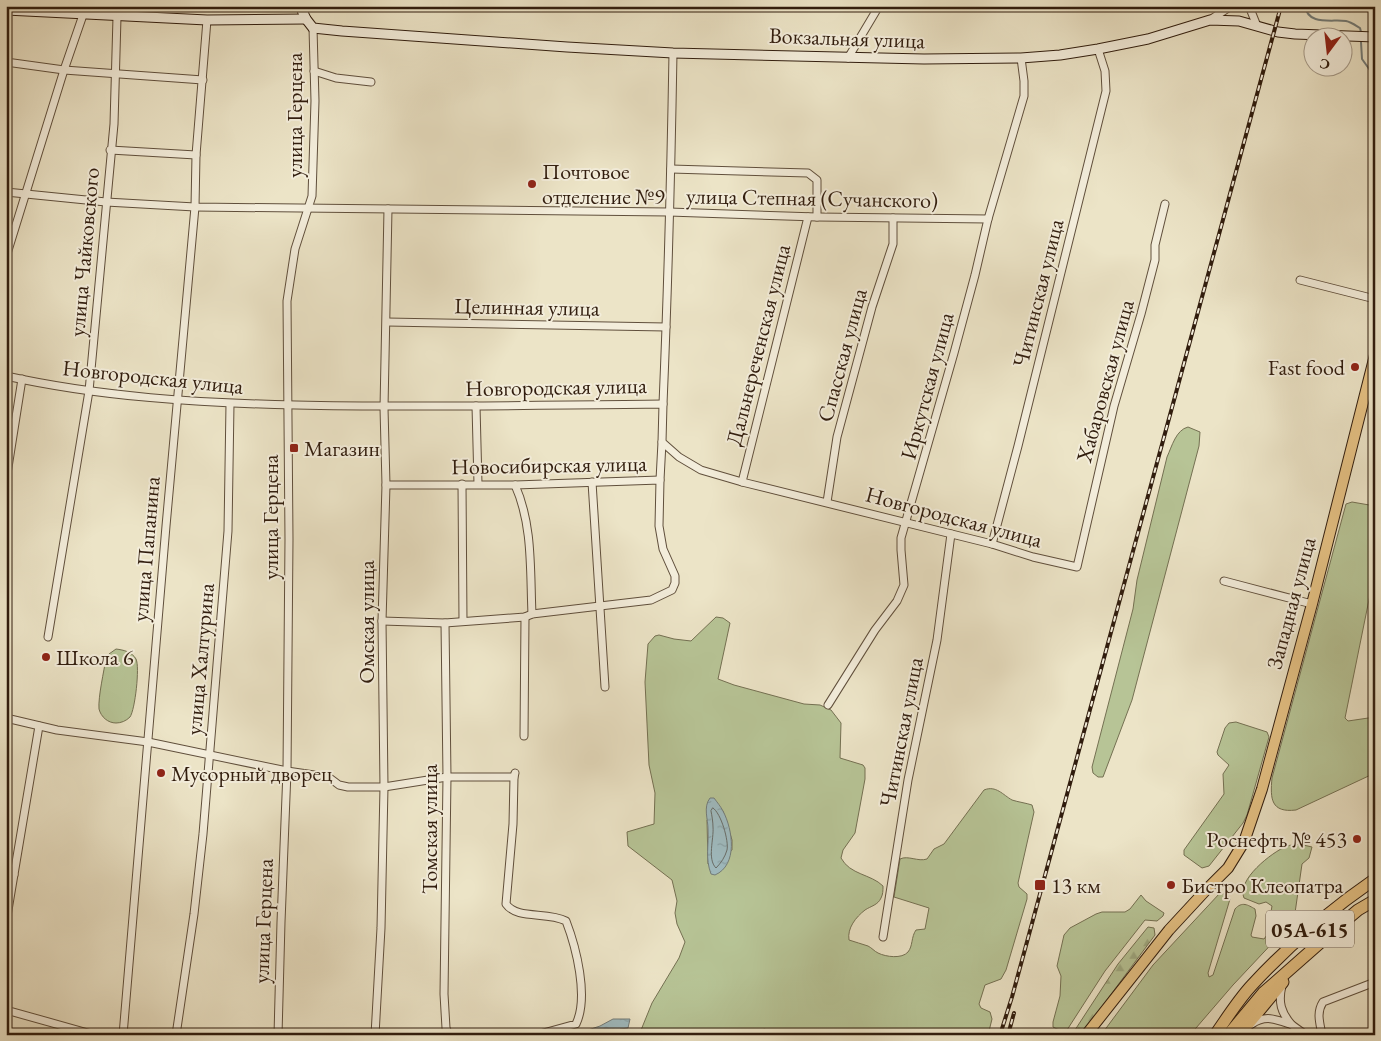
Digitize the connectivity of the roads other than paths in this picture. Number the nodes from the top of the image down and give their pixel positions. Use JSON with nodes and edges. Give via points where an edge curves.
{"nodes":[{"id":1,"x":300,"y":6,"type":"edge"},
{"id":2,"x":879,"y":6,"type":"edge"},
{"id":3,"x":1232,"y":6,"type":"edge"},
{"id":4,"x":1249,"y":6,"type":"edge"},
{"id":5,"x":6,"y":10,"type":"edge"},
{"id":6,"x":83,"y":15,"type":"junction"},
{"id":7,"x":117,"y":16,"type":"junction"},
{"id":8,"x":306,"y":19,"type":"junction"},
{"id":9,"x":207,"y":20,"type":"junction"},
{"id":10,"x":1210,"y":20,"type":"junction"},
{"id":11,"x":1257,"y":26,"type":"junction"},
{"id":12,"x":313,"y":28,"type":"junction"},
{"id":13,"x":1375,"y":37,"type":"edge"},
{"id":14,"x":1098,"y":49,"type":"junction"},
{"id":15,"x":673,"y":53,"type":"junction"},
{"id":16,"x":848,"y":58,"type":"junction"},
{"id":17,"x":1021,"y":58,"type":"junction"},
{"id":18,"x":6,"y":62,"type":"edge"},
{"id":19,"x":64,"y":70,"type":"junction"},
{"id":20,"x":314,"y":71,"type":"junction"},
{"id":21,"x":114,"y":73,"type":"junction"},
{"id":22,"x":203,"y":80,"type":"junction"},
{"id":23,"x":371,"y":82,"type":"dead end"},
{"id":24,"x":110,"y":150,"type":"junction"},
{"id":25,"x":196,"y":155,"type":"junction"},
{"id":26,"x":672,"y":168,"type":"junction"},
{"id":27,"x":6,"y":192,"type":"edge"},
{"id":28,"x":25,"y":195,"type":"junction"},
{"id":29,"x":106,"y":202,"type":"junction"},
{"id":30,"x":1165,"y":204,"type":"dead end"},
{"id":31,"x":195,"y":207,"type":"junction"},
{"id":32,"x":309,"y":209,"type":"junction"},
{"id":33,"x":388,"y":209,"type":"junction"},
{"id":34,"x":669,"y":212,"type":"junction"},
{"id":35,"x":808,"y":217,"type":"junction"},
{"id":36,"x":817,"y":217,"type":"junction"},
{"id":37,"x":893,"y":218,"type":"junction"},
{"id":38,"x":988,"y":219,"type":"junction"},
{"id":39,"x":6,"y":257,"type":"edge"},
{"id":40,"x":1300,"y":280,"type":"dead end"},
{"id":41,"x":1375,"y":299,"type":"edge"},
{"id":42,"x":387,"y":322,"type":"junction"},
{"id":43,"x":666,"y":327,"type":"junction"},
{"id":44,"x":1375,"y":355,"type":"edge"},
{"id":45,"x":6,"y":376,"type":"edge"},
{"id":46,"x":22,"y":379,"type":"junction"},
{"id":47,"x":89,"y":391,"type":"junction"},
{"id":48,"x":177,"y":399,"type":"junction"},
{"id":49,"x":230,"y":404,"type":"junction"},
{"id":50,"x":662,"y":404,"type":"junction"},
{"id":51,"x":288,"y":405,"type":"junction"},
{"id":52,"x":476,"y":406,"type":"junction"},
{"id":53,"x":384,"y":408,"type":"junction"},
{"id":54,"x":662,"y":442,"type":"junction"},
{"id":55,"x":6,"y":480,"type":"edge"},
{"id":56,"x":660,"y":480,"type":"junction"},
{"id":57,"x":592,"y":482,"type":"junction"},
{"id":58,"x":742,"y":482,"type":"junction"},
{"id":59,"x":462,"y":484,"type":"junction"},
{"id":60,"x":478,"y":484,"type":"junction"},
{"id":61,"x":386,"y":485,"type":"junction"},
{"id":62,"x":515,"y":485,"type":"junction"},
{"id":63,"x":827,"y":502,"type":"junction"},
{"id":64,"x":906,"y":522,"type":"junction"},
{"id":65,"x":952,"y":534,"type":"junction"},
{"id":66,"x":992,"y":544,"type":"junction"},
{"id":67,"x":1077,"y":567,"type":"joint"},
{"id":68,"x":1224,"y":581,"type":"dead end"},
{"id":69,"x":1312,"y":604,"type":"junction"},
{"id":70,"x":600,"y":607,"type":"junction"},
{"id":71,"x":529,"y":616,"type":"junction"},
{"id":72,"x":382,"y":621,"type":"junction"},
{"id":73,"x":463,"y":621,"type":"junction"},
{"id":74,"x":445,"y":623,"type":"junction"},
{"id":75,"x":48,"y":638,"type":"dead end"},
{"id":76,"x":605,"y":687,"type":"dead end"},
{"id":77,"x":828,"y":705,"type":"dead end"},
{"id":78,"x":6,"y":718,"type":"edge"},
{"id":79,"x":38,"y":726,"type":"junction"},
{"id":80,"x":524,"y":736,"type":"dead end"},
{"id":81,"x":148,"y":742,"type":"junction"},
{"id":82,"x":210,"y":754,"type":"junction"},
{"id":83,"x":287,"y":771,"type":"junction"},
{"id":84,"x":447,"y":777,"type":"junction"},
{"id":85,"x":384,"y":788,"type":"junction"},
{"id":86,"x":6,"y":873,"type":"edge"},
{"id":87,"x":14,"y":875,"type":"junction"},
{"id":88,"x":1375,"y":880,"type":"edge"},
{"id":89,"x":1375,"y":900,"type":"edge"},
{"id":90,"x":6,"y":922,"type":"edge"},
{"id":91,"x":882,"y":937,"type":"dead end"},
{"id":92,"x":1310,"y":951,"type":"junction"},
{"id":93,"x":1375,"y":982,"type":"edge"},
{"id":94,"x":1282,"y":984,"type":"junction"},
{"id":95,"x":1251,"y":987,"type":"junction"},
{"id":96,"x":6,"y":1010,"type":"edge"},
{"id":97,"x":1292,"y":1024,"type":"junction"},
{"id":98,"x":1236,"y":1034,"type":"edge"},
{"id":99,"x":95,"y":1035,"type":"edge"},
{"id":100,"x":123,"y":1035,"type":"edge"},
{"id":101,"x":176,"y":1035,"type":"edge"},
{"id":102,"x":278,"y":1035,"type":"edge"},
{"id":103,"x":374,"y":1035,"type":"edge"},
{"id":104,"x":449,"y":1035,"type":"edge"},
{"id":105,"x":536,"y":1035,"type":"edge"},
{"id":106,"x":1086,"y":1035,"type":"edge"},
{"id":107,"x":1207,"y":1035,"type":"edge"},
{"id":108,"x":1215,"y":1035,"type":"edge"},
{"id":109,"x":1306,"y":1035,"type":"edge"},
{"id":110,"x":1322,"y":1035,"type":"edge"}],
"edges":[{"from":1,"to":8,"type":"main road","name":"улица Герцена"},
{"from":2,"to":16,"type":"street"},
{"from":3,"to":10,"type":"street"},
{"from":4,"to":11,"type":"street"},
{"from":5,"to":6,"type":"main road"},
{"from":6,"to":7,"type":"main road"},
{"from":6,"to":19,"type":"street"},
{"from":7,"to":9,"type":"main road"},
{"from":7,"to":21,"type":"street","name":"улица Чайковского"},
{"from":8,"to":9,"type":"main road"},
{"from":8,"to":12,"type":"main road","name":"улица Герцена"},
{"from":9,"to":22,"type":"street","name":"улица Папанина"},
{"from":10,"to":11,"type":"main road","name":"Вокзальная улица","via":[[1239,20]]},
{"from":10,"to":14,"type":"main road","name":"Вокзальная улица","via":[[1148,39]]},
{"from":11,"to":13,"type":"main road","name":"Вокзальная улица","via":[[1295,34]]},
{"from":12,"to":15,"type":"main road","name":"Вокзальная улица"},
{"from":12,"to":20,"type":"street","name":"улица Герцена"},
{"from":14,"to":17,"type":"main road","name":"Вокзальная улица"},
{"from":14,"to":66,"type":"street","name":"Читинская улица","via":[[1105,71],[1106,91]]},
{"from":15,"to":16,"type":"main road","name":"Вокзальная улица"},
{"from":15,"to":26,"type":"street"},
{"from":16,"to":17,"type":"main road","name":"Вокзальная улица"},
{"from":17,"to":38,"type":"street","name":"Иркутская улица","via":[[1024,96]]},
{"from":18,"to":19,"type":"street"},
{"from":19,"to":21,"type":"street"},
{"from":19,"to":28,"type":"street"},
{"from":20,"to":23,"type":"street","via":[[336,78]]},
{"from":20,"to":32,"type":"street","name":"улица Герцена","via":[[314,157]]},
{"from":21,"to":22,"type":"street"},
{"from":21,"to":24,"type":"street","name":"улица Чайковского","via":[[114,124]]},
{"from":22,"to":25,"type":"street","name":"улица Папанина"},
{"from":24,"to":25,"type":"street"},
{"from":24,"to":29,"type":"street","name":"улица Чайковского"},
{"from":25,"to":31,"type":"street","name":"улица Папанина"},
{"from":26,"to":34,"type":"street"},
{"from":26,"to":36,"type":"street","via":[[808,173],[817,180]]},
{"from":27,"to":28,"type":"street","name":"улица Степная (Сучанского)"},
{"from":28,"to":29,"type":"street","name":"улица Степная (Сучанского)"},
{"from":28,"to":39,"type":"street"},
{"from":29,"to":31,"type":"street","name":"улица Степная (Сучанского)"},
{"from":29,"to":47,"type":"street","name":"улица Чайковского"},
{"from":30,"to":67,"type":"street","name":"Хабаровская улица","via":[[1141,314],[1114,406]]},
{"from":31,"to":32,"type":"street","name":"улица Степная (Сучанского)"},
{"from":31,"to":48,"type":"street","name":"улица Папанина"},
{"from":32,"to":33,"type":"street","name":"улица Степная (Сучанского)"},
{"from":32,"to":51,"type":"street","name":"улица Герцена","via":[[295,249],[288,302]]},
{"from":33,"to":34,"type":"street","name":"улица Степная (Сучанского)"},
{"from":33,"to":42,"type":"street","name":"Омская улица"},
{"from":34,"to":35,"type":"street","name":"улица Степная (Сучанского)"},
{"from":34,"to":43,"type":"street"},
{"from":35,"to":36,"type":"street","name":"улица Степная (Сучанского)"},
{"from":35,"to":58,"type":"street","name":"Дальнереченская улица"},
{"from":36,"to":37,"type":"street","name":"улица Степная (Сучанского)"},
{"from":37,"to":38,"type":"street","name":"улица Степная (Сучанского)"},
{"from":37,"to":63,"type":"street","name":"Спасская улица","via":[[892,244],[837,437]]},
{"from":38,"to":64,"type":"street","name":"Иркутская улица"},
{"from":40,"to":41,"type":"street"},
{"from":42,"to":43,"type":"street","name":"Целинная улица"},
{"from":42,"to":53,"type":"street","name":"Омская улица"},
{"from":43,"to":50,"type":"street"},
{"from":44,"to":69,"type":"main road","name":"Западная улица"},
{"from":45,"to":46,"type":"street","name":"Новгородская улица"},
{"from":46,"to":47,"type":"street","name":"Новгородская улица"},
{"from":46,"to":55,"type":"street"},
{"from":47,"to":48,"type":"street","name":"Новгородская улица"},
{"from":47,"to":75,"type":"street","name":"улица Чайковского"},
{"from":48,"to":49,"type":"street","name":"Новгородская улица"},
{"from":48,"to":81,"type":"street","name":"улица Папанина"},
{"from":49,"to":51,"type":"street","name":"Новгородская улица"},
{"from":49,"to":82,"type":"street","name":"улица Халтурина","via":[[228,532]]},
{"from":50,"to":52,"type":"street","name":"Новгородская улица"},
{"from":50,"to":54,"type":"street","name":"Новгородская улица"},
{"from":51,"to":53,"type":"street","name":"Новгородская улица"},
{"from":51,"to":83,"type":"street","name":"улица Герцена"},
{"from":52,"to":53,"type":"street","name":"Новгородская улица"},
{"from":52,"to":60,"type":"street"},
{"from":53,"to":61,"type":"street","name":"Омская улица"},
{"from":54,"to":56,"type":"street"},
{"from":54,"to":58,"type":"street","name":"Новгородская улица","via":[[701,470]]},
{"from":56,"to":57,"type":"street","name":"Новосибирская улица"},
{"from":56,"to":70,"type":"street","name":"Новосибирская улица","via":[[659,526],[663,549],[675,576],[672,590],[651,600]]},
{"from":57,"to":62,"type":"street","name":"Новосибирская улица"},
{"from":57,"to":70,"type":"street"},
{"from":58,"to":63,"type":"street","name":"Новгородская улица"},
{"from":59,"to":60,"type":"street","name":"Новосибирская улица"},
{"from":59,"to":61,"type":"street","name":"Новосибирская улица"},
{"from":59,"to":73,"type":"street"},
{"from":60,"to":62,"type":"street","name":"Новосибирская улица"},
{"from":61,"to":72,"type":"street","name":"Омская улица"},
{"from":62,"to":71,"type":"street","via":[[528,528]]},
{"from":63,"to":64,"type":"street","name":"Новгородская улица"},
{"from":64,"to":65,"type":"street","name":"Новгородская улица"},
{"from":64,"to":77,"type":"street","name":"Иркутская улица","via":[[901,538],[904,585],[901,593]]},
{"from":65,"to":66,"type":"street","name":"Новгородская улица"},
{"from":65,"to":91,"type":"street","name":"Читинская улица","via":[[937,640],[908,780]]},
{"from":66,"to":67,"type":"street","name":"Новгородская улица"},
{"from":68,"to":69,"type":"street"},
{"from":69,"to":106,"type":"main road","name":"Западная улица","via":[[1262,789],[1244,842],[1235,858],[1169,930]]},
{"from":70,"to":71,"type":"street"},
{"from":70,"to":76,"type":"street"},
{"from":71,"to":73,"type":"street"},
{"from":71,"to":80,"type":"street"},
{"from":72,"to":74,"type":"street"},
{"from":72,"to":85,"type":"street","name":"Омская улица"},
{"from":73,"to":74,"type":"street"},
{"from":74,"to":84,"type":"street","name":"Томская улица"},
{"from":78,"to":79,"type":"street"},
{"from":79,"to":81,"type":"street"},
{"from":79,"to":87,"type":"street"},
{"from":81,"to":82,"type":"street"},
{"from":81,"to":100,"type":"street","name":"улица Папанина"},
{"from":82,"to":83,"type":"street"},
{"from":82,"to":101,"type":"street","name":"улица Халтурина","via":[[194,914]]},
{"from":83,"to":85,"type":"street","via":[[331,779],[348,787]]},
{"from":83,"to":102,"type":"street","name":"улица Герцена"},
{"from":84,"to":85,"type":"street"},
{"from":84,"to":104,"type":"street","name":"Томская улица","via":[[444,994]]},
{"from":84,"to":105,"type":"street","via":[[514,775],[506,904],[510,910],[520,913],[557,916],[566,920],[580,968],[581,1014],[576,1024]]},
{"from":85,"to":103,"type":"street","name":"Омская улица","via":[[381,928]]},
{"from":86,"to":87,"type":"street"},
{"from":87,"to":90,"type":"street"},
{"from":88,"to":95,"type":"highway","number":"05А-615","via":[[1310,929]]},
{"from":89,"to":92,"type":"highway","number":"05А-615","via":[[1358,910]]},
{"from":92,"to":94,"type":"highway"},
{"from":92,"to":98,"type":"highway","number":"05А-615","via":[[1263,993]]},
{"from":93,"to":110,"type":"street","via":[[1323,1002],[1318,1014]]},
{"from":94,"to":97,"type":"street","via":[[1281,1009]]},
{"from":94,"to":98,"type":"highway"},
{"from":95,"to":107,"type":"highway"},
{"from":95,"to":108,"type":"highway","number":"05А-615"},
{"from":96,"to":99,"type":"street"},
{"from":97,"to":98,"type":"street","via":[[1275,1018],[1260,1019]]},
{"from":97,"to":109,"type":"street"}]}
